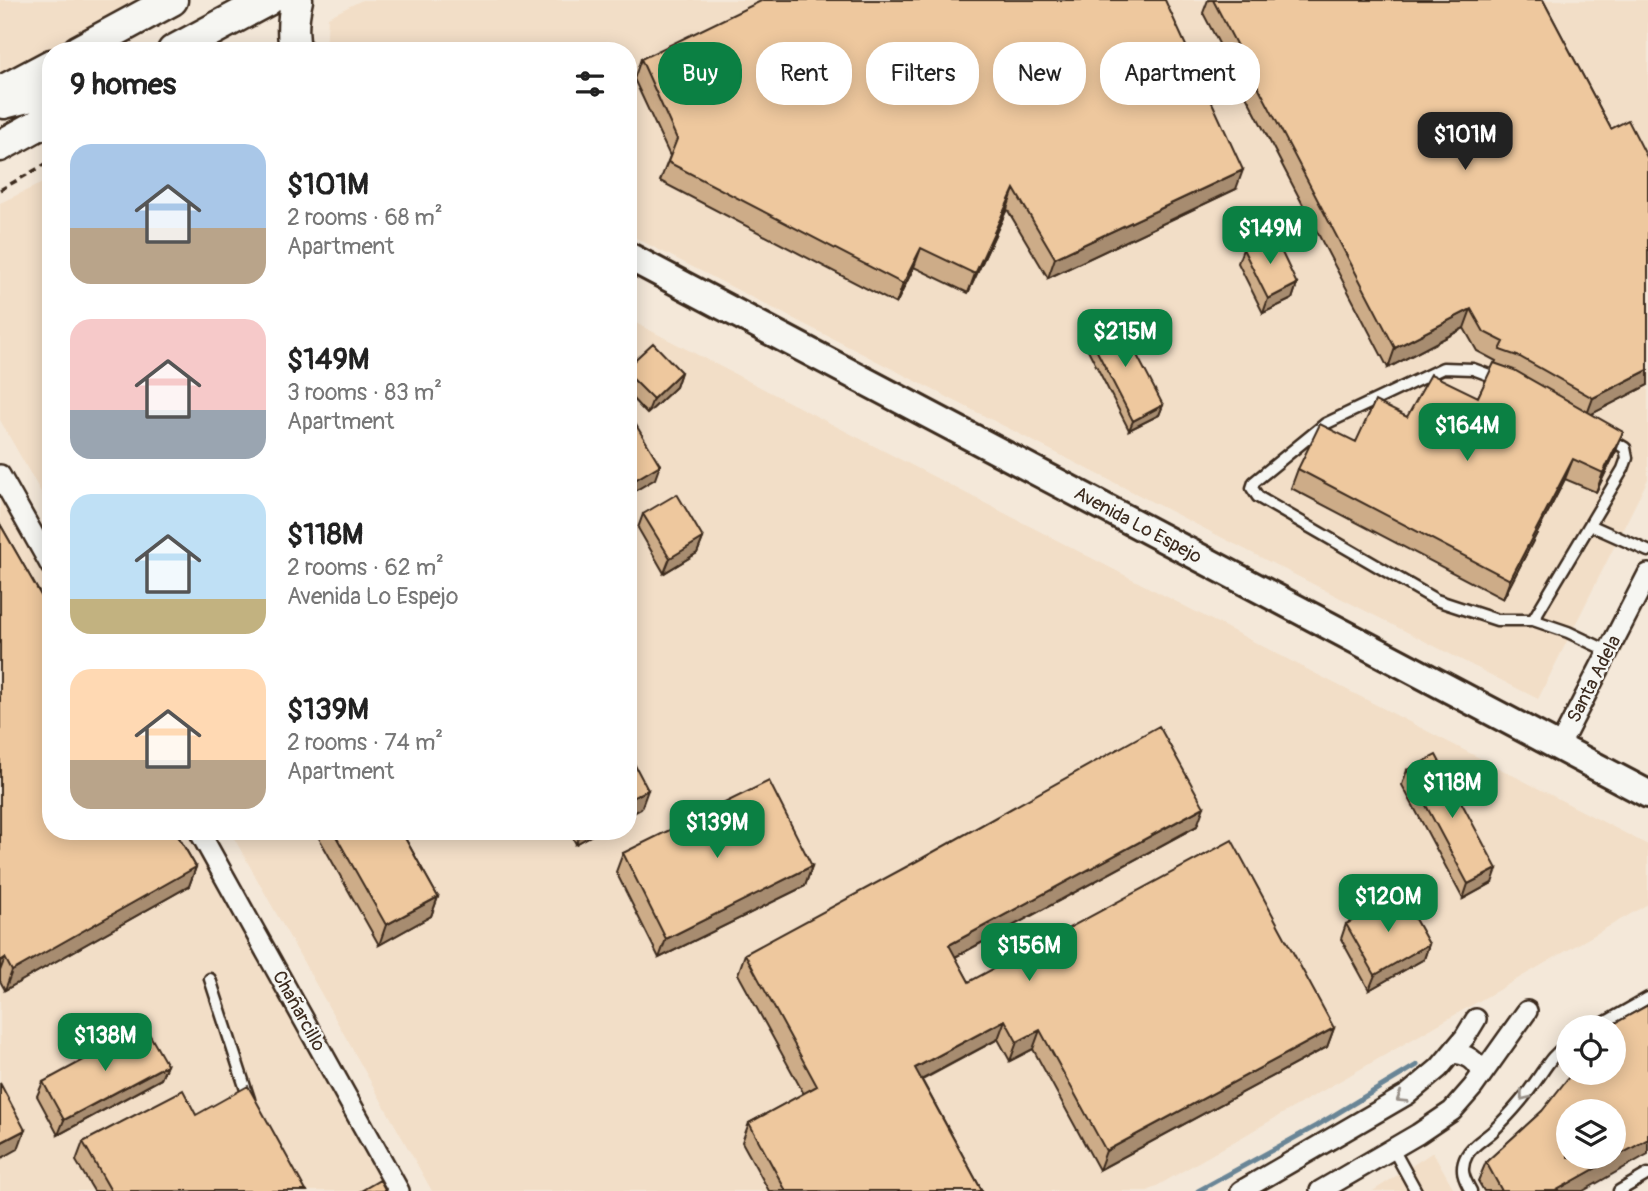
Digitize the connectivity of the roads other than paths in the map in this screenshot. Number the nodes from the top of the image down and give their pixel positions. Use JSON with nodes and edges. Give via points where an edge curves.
{"nodes":[{"id":1,"x":173,"y":0,"type":"edge"},
{"id":2,"x":268,"y":0,"type":"edge"},
{"id":3,"x":279,"y":0,"type":"edge"},
{"id":4,"x":297,"y":0,"type":"edge"},
{"id":5,"x":95,"y":42,"type":"edge"},
{"id":6,"x":190,"y":42,"type":"edge"},
{"id":7,"x":277,"y":42,"type":"edge"},
{"id":8,"x":294,"y":42,"type":"edge"},
{"id":9,"x":42,"y":70,"type":"edge"},
{"id":10,"x":0,"y":92,"type":"edge"},
{"id":11,"x":42,"y":93,"type":"edge"},
{"id":12,"x":0,"y":104,"type":"edge"},
{"id":13,"x":42,"y":125,"type":"edge"},
{"id":14,"x":0,"y":146,"type":"edge"},
{"id":15,"x":637,"y":261,"type":"edge"},
{"id":16,"x":1510,"y":383,"type":"edge"},
{"id":17,"x":1602,"y":435,"type":"edge"},
{"id":18,"x":0,"y":475,"type":"edge"},
{"id":19,"x":1590,"y":525,"type":"junction"},
{"id":20,"x":42,"y":550,"type":"edge"},
{"id":21,"x":1648,"y":551,"type":"edge"},
{"id":22,"x":1648,"y":574,"type":"edge"},
{"id":23,"x":1533,"y":620,"type":"junction"},
{"id":24,"x":1608,"y":651,"type":"junction"},
{"id":25,"x":1559,"y":747,"type":"junction"},
{"id":26,"x":1648,"y":794,"type":"edge"},
{"id":27,"x":204,"y":840,"type":"edge"},
{"id":28,"x":210,"y":979,"type":"dead end"},
{"id":29,"x":1648,"y":998,"type":"edge"},
{"id":30,"x":1527,"y":1011,"type":"dead end"},
{"id":31,"x":1618,"y":1015,"type":"edge"},
{"id":32,"x":1476,"y":1019,"type":"dead end"},
{"id":33,"x":1452,"y":1053,"type":"junction"},
{"id":34,"x":1556,"y":1053,"type":"edge"},
{"id":35,"x":1482,"y":1074,"type":"junction"},
{"id":36,"x":253,"y":1107,"type":"edge"},
{"id":37,"x":1393,"y":1149,"type":"junction"},
{"id":38,"x":1648,"y":1174,"type":"edge"},
{"id":39,"x":1255,"y":1188,"type":"edge"},
{"id":40,"x":399,"y":1191,"type":"edge"},
{"id":41,"x":1320,"y":1191,"type":"edge"},
{"id":42,"x":1416,"y":1191,"type":"edge"},
{"id":43,"x":1471,"y":1191,"type":"edge"},
{"id":44,"x":1619,"y":1191,"type":"edge"}],
"edges":[{"from":1,"to":5,"type":"main road"},
{"from":2,"to":6,"type":"main road"},
{"from":3,"to":7,"type":"main road"},
{"from":4,"to":8,"type":"main road"},
{"from":9,"to":10,"type":"main road"},
{"from":11,"to":12,"type":"main road"},
{"from":13,"to":14,"type":"main road"},
{"from":15,"to":25,"type":"main road","name":"Avenida Lo Espejo"},
{"from":16,"to":23,"type":"lane","via":[[1473,369],[1443,368],[1325,424],[1252,488],[1258,497],[1436,600],[1497,620]]},
{"from":17,"to":19,"type":"lane","via":[[1625,448],[1627,458]]},
{"from":18,"to":20,"type":"street"},
{"from":19,"to":21,"type":"lane"},
{"from":19,"to":23,"type":"lane"},
{"from":22,"to":24,"type":"street","name":"Santa Adela"},
{"from":23,"to":24,"type":"lane"},
{"from":24,"to":25,"type":"street","name":"Santa Adela"},
{"from":25,"to":26,"type":"main road","name":"Avenida Lo Espejo"},
{"from":27,"to":40,"type":"street","name":"Chañarcillo"},
{"from":28,"to":36,"type":"lane"},
{"from":29,"to":31,"type":"lane"},
{"from":30,"to":35,"type":"street"},
{"from":32,"to":33,"type":"street"},
{"from":33,"to":35,"type":"street","via":[[1472,1059]]},
{"from":33,"to":39,"type":"street","one_way":true,"via":[[1408,1094]]},
{"from":34,"to":43,"type":"lane","one_way":true,"via":[[1515,1108],[1468,1153],[1463,1177]]},
{"from":35,"to":37,"type":"street","via":[[1452,1111]]},
{"from":37,"to":41,"type":"street"},
{"from":37,"to":42,"type":"lane"},
{"from":38,"to":44,"type":"lane"}]}
